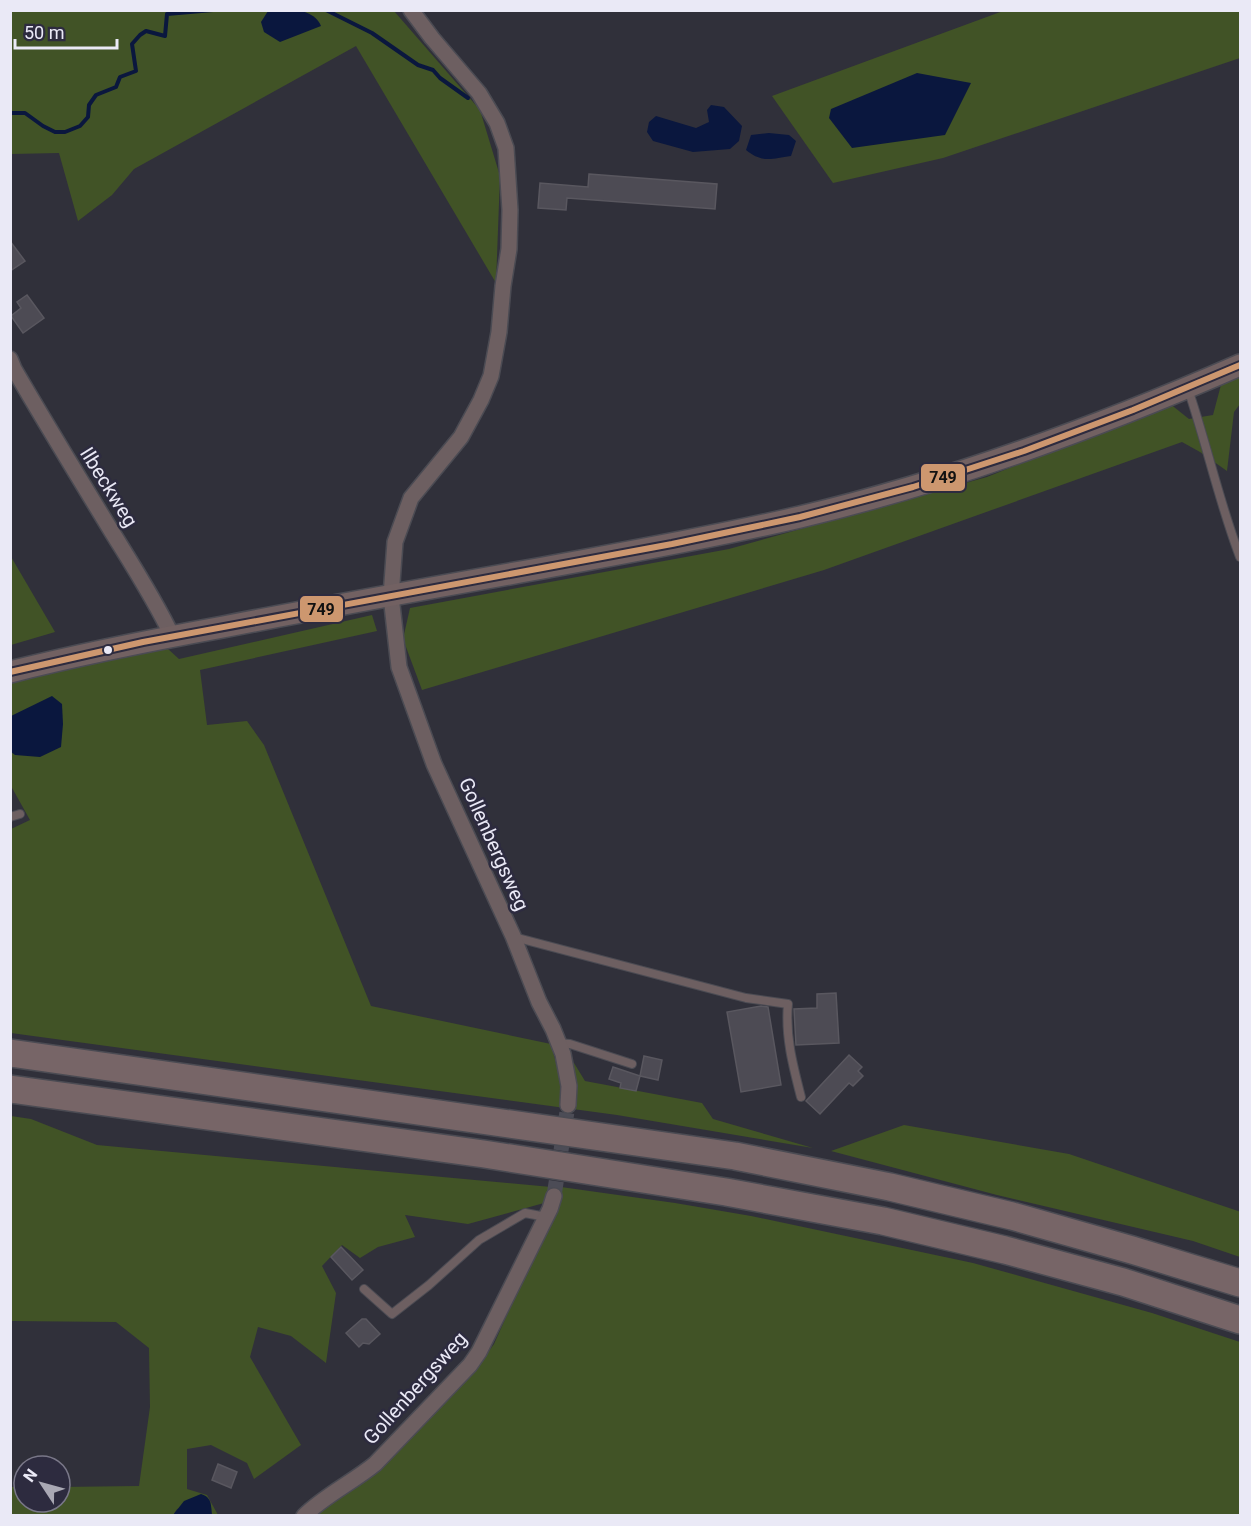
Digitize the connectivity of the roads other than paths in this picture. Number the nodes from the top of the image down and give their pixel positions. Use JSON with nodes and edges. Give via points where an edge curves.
{"nodes":[{"id":1,"x":411,"y":10,"type":"edge"},
{"id":2,"x":10,"y":359,"type":"edge"},
{"id":3,"x":1240,"y":365,"type":"edge"},
{"id":4,"x":1188,"y":388,"type":"junction"},
{"id":5,"x":1240,"y":557,"type":"edge"},
{"id":6,"x":391,"y":596,"type":"junction"},
{"id":7,"x":172,"y":636,"type":"junction"},
{"id":8,"x":10,"y":672,"type":"edge"},
{"id":9,"x":20,"y":814,"type":"dead end"},
{"id":10,"x":10,"y":817,"type":"edge"},
{"id":11,"x":513,"y":936,"type":"junction"},
{"id":12,"x":558,"y":1043,"type":"junction"},
{"id":13,"x":10,"y":1053,"type":"edge"},
{"id":14,"x":632,"y":1064,"type":"dead end"},
{"id":15,"x":10,"y":1089,"type":"edge"},
{"id":16,"x":801,"y":1097,"type":"dead end"},
{"id":17,"x":568,"y":1105,"type":"tunnel mouth"},
{"id":18,"x":554,"y":1196,"type":"tunnel mouth"},
{"id":19,"x":546,"y":1217,"type":"junction"},
{"id":20,"x":1240,"y":1283,"type":"edge"},
{"id":21,"x":364,"y":1288,"type":"dead end"},
{"id":22,"x":1240,"y":1320,"type":"edge"},
{"id":23,"x":304,"y":1515,"type":"edge"}],
"edges":[{"from":1,"to":6,"type":"street","name":"Gollenbergsweg","via":[[479,93],[497,123],[506,148],[509,249],[491,376],[460,437],[411,498],[395,542]]},
{"from":2,"to":7,"type":"street","name":"Ilbeckweg"},
{"from":3,"to":4,"type":"main road"},
{"from":4,"to":5,"type":"lane"},
{"from":4,"to":6,"type":"main road","via":[[1051,442],[802,517]]},
{"from":6,"to":7,"type":"main road"},
{"from":6,"to":11,"type":"street","name":"Gollenbergsweg","via":[[399,667],[430,753]]},
{"from":7,"to":8,"type":"main road"},
{"from":9,"to":10,"type":"lane"},
{"from":11,"to":12,"type":"street","name":"Gollenbergsweg"},
{"from":11,"to":16,"type":"lane","via":[[746,998],[788,1004],[786,1023]]},
{"from":12,"to":14,"type":"lane"},
{"from":12,"to":17,"type":"street","name":"Gollenbergsweg","via":[[569,1086]]},
{"from":13,"to":20,"type":"highway","via":[[735,1156],[1012,1216]]},
{"from":15,"to":22,"type":"highway","via":[[484,1154],[883,1221],[1123,1282]]},
{"from":18,"to":19,"type":"street","name":"Gollenbergsweg"},
{"from":19,"to":21,"type":"lane","via":[[525,1214],[479,1240],[392,1314]]},
{"from":19,"to":23,"type":"street","name":"Gollenbergsweg","via":[[470,1365],[375,1464]]}]}
